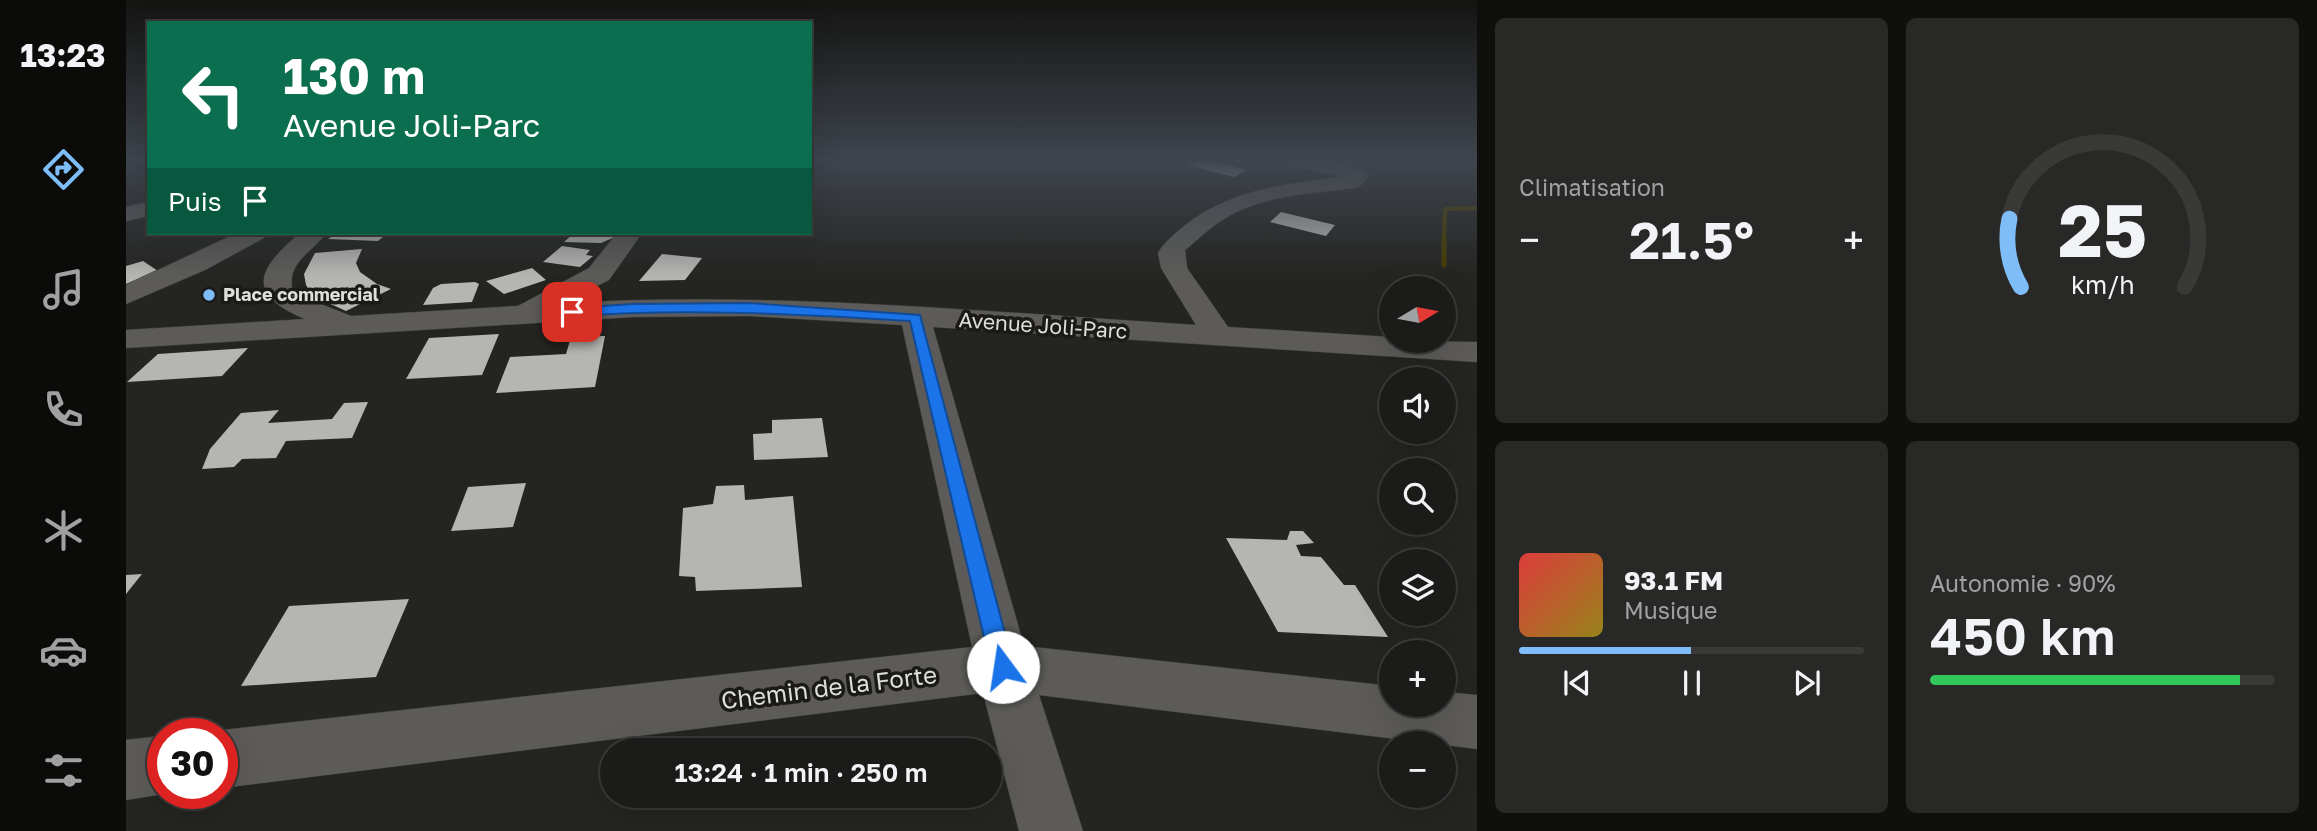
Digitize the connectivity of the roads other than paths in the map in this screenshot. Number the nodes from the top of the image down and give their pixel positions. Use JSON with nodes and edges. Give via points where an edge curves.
{"nodes":[{"id":1,"x":1255,"y":199,"type":"edge"},
{"id":2,"x":147,"y":210,"type":"edge"},
{"id":3,"x":126,"y":215,"type":"edge"},
{"id":4,"x":251,"y":235,"type":"edge"},
{"id":5,"x":312,"y":235,"type":"edge"},
{"id":6,"x":628,"y":235,"type":"edge"},
{"id":7,"x":599,"y":274,"type":"junction"},
{"id":8,"x":278,"y":292,"type":"junction"},
{"id":9,"x":126,"y":295,"type":"edge"},
{"id":10,"x":633,"y":308,"type":"junction"},
{"id":11,"x":520,"y":315,"type":"junction"},
{"id":12,"x":915,"y":317,"type":"junction"},
{"id":13,"x":357,"y":325,"type":"junction"},
{"id":14,"x":154,"y":335,"type":"edge"},
{"id":15,"x":1219,"y":337,"type":"junction"},
{"id":16,"x":1477,"y":352,"type":"edge"},
{"id":17,"x":126,"y":358,"type":"edge"},
{"id":18,"x":1003,"y":667,"type":"junction"},
{"id":19,"x":1477,"y":722,"type":"edge"},
{"id":20,"x":238,"y":757,"type":"edge"},
{"id":21,"x":147,"y":768,"type":"edge"},
{"id":22,"x":126,"y":770,"type":"edge"},
{"id":23,"x":1051,"y":831,"type":"edge"}],
"edges":[{"from":1,"to":15,"type":"street","via":[[1213,216],[1175,246],[1170,259]]},
{"from":2,"to":3,"type":"street"},
{"from":4,"to":9,"type":"street"},
{"from":5,"to":8,"type":"street","via":[[279,269]]},
{"from":6,"to":7,"type":"street"},
{"from":7,"to":10,"type":"street","via":[[609,291]]},
{"from":7,"to":11,"type":"street"},
{"from":8,"to":13,"type":"street","via":[[309,311]]},
{"from":8,"to":14,"type":"street"},
{"from":10,"to":11,"type":"street","name":"Avenue Joli-Parc"},
{"from":10,"to":12,"type":"street","name":"Avenue Joli-Parc","via":[[769,308]]},
{"from":11,"to":13,"type":"street","name":"Avenue Joli-Parc"},
{"from":12,"to":15,"type":"street","name":"Avenue Joli-Parc"},
{"from":12,"to":18,"type":"street"},
{"from":13,"to":14,"type":"street","name":"Avenue Joli-Parc"},
{"from":14,"to":17,"type":"street"},
{"from":15,"to":16,"type":"street","name":"Avenue Joli-Parc"},
{"from":18,"to":19,"type":"street","name":"Chemin de la Forte"},
{"from":18,"to":20,"type":"street","name":"Chemin de la Forte"},
{"from":18,"to":23,"type":"street"},
{"from":21,"to":22,"type":"street"}]}
